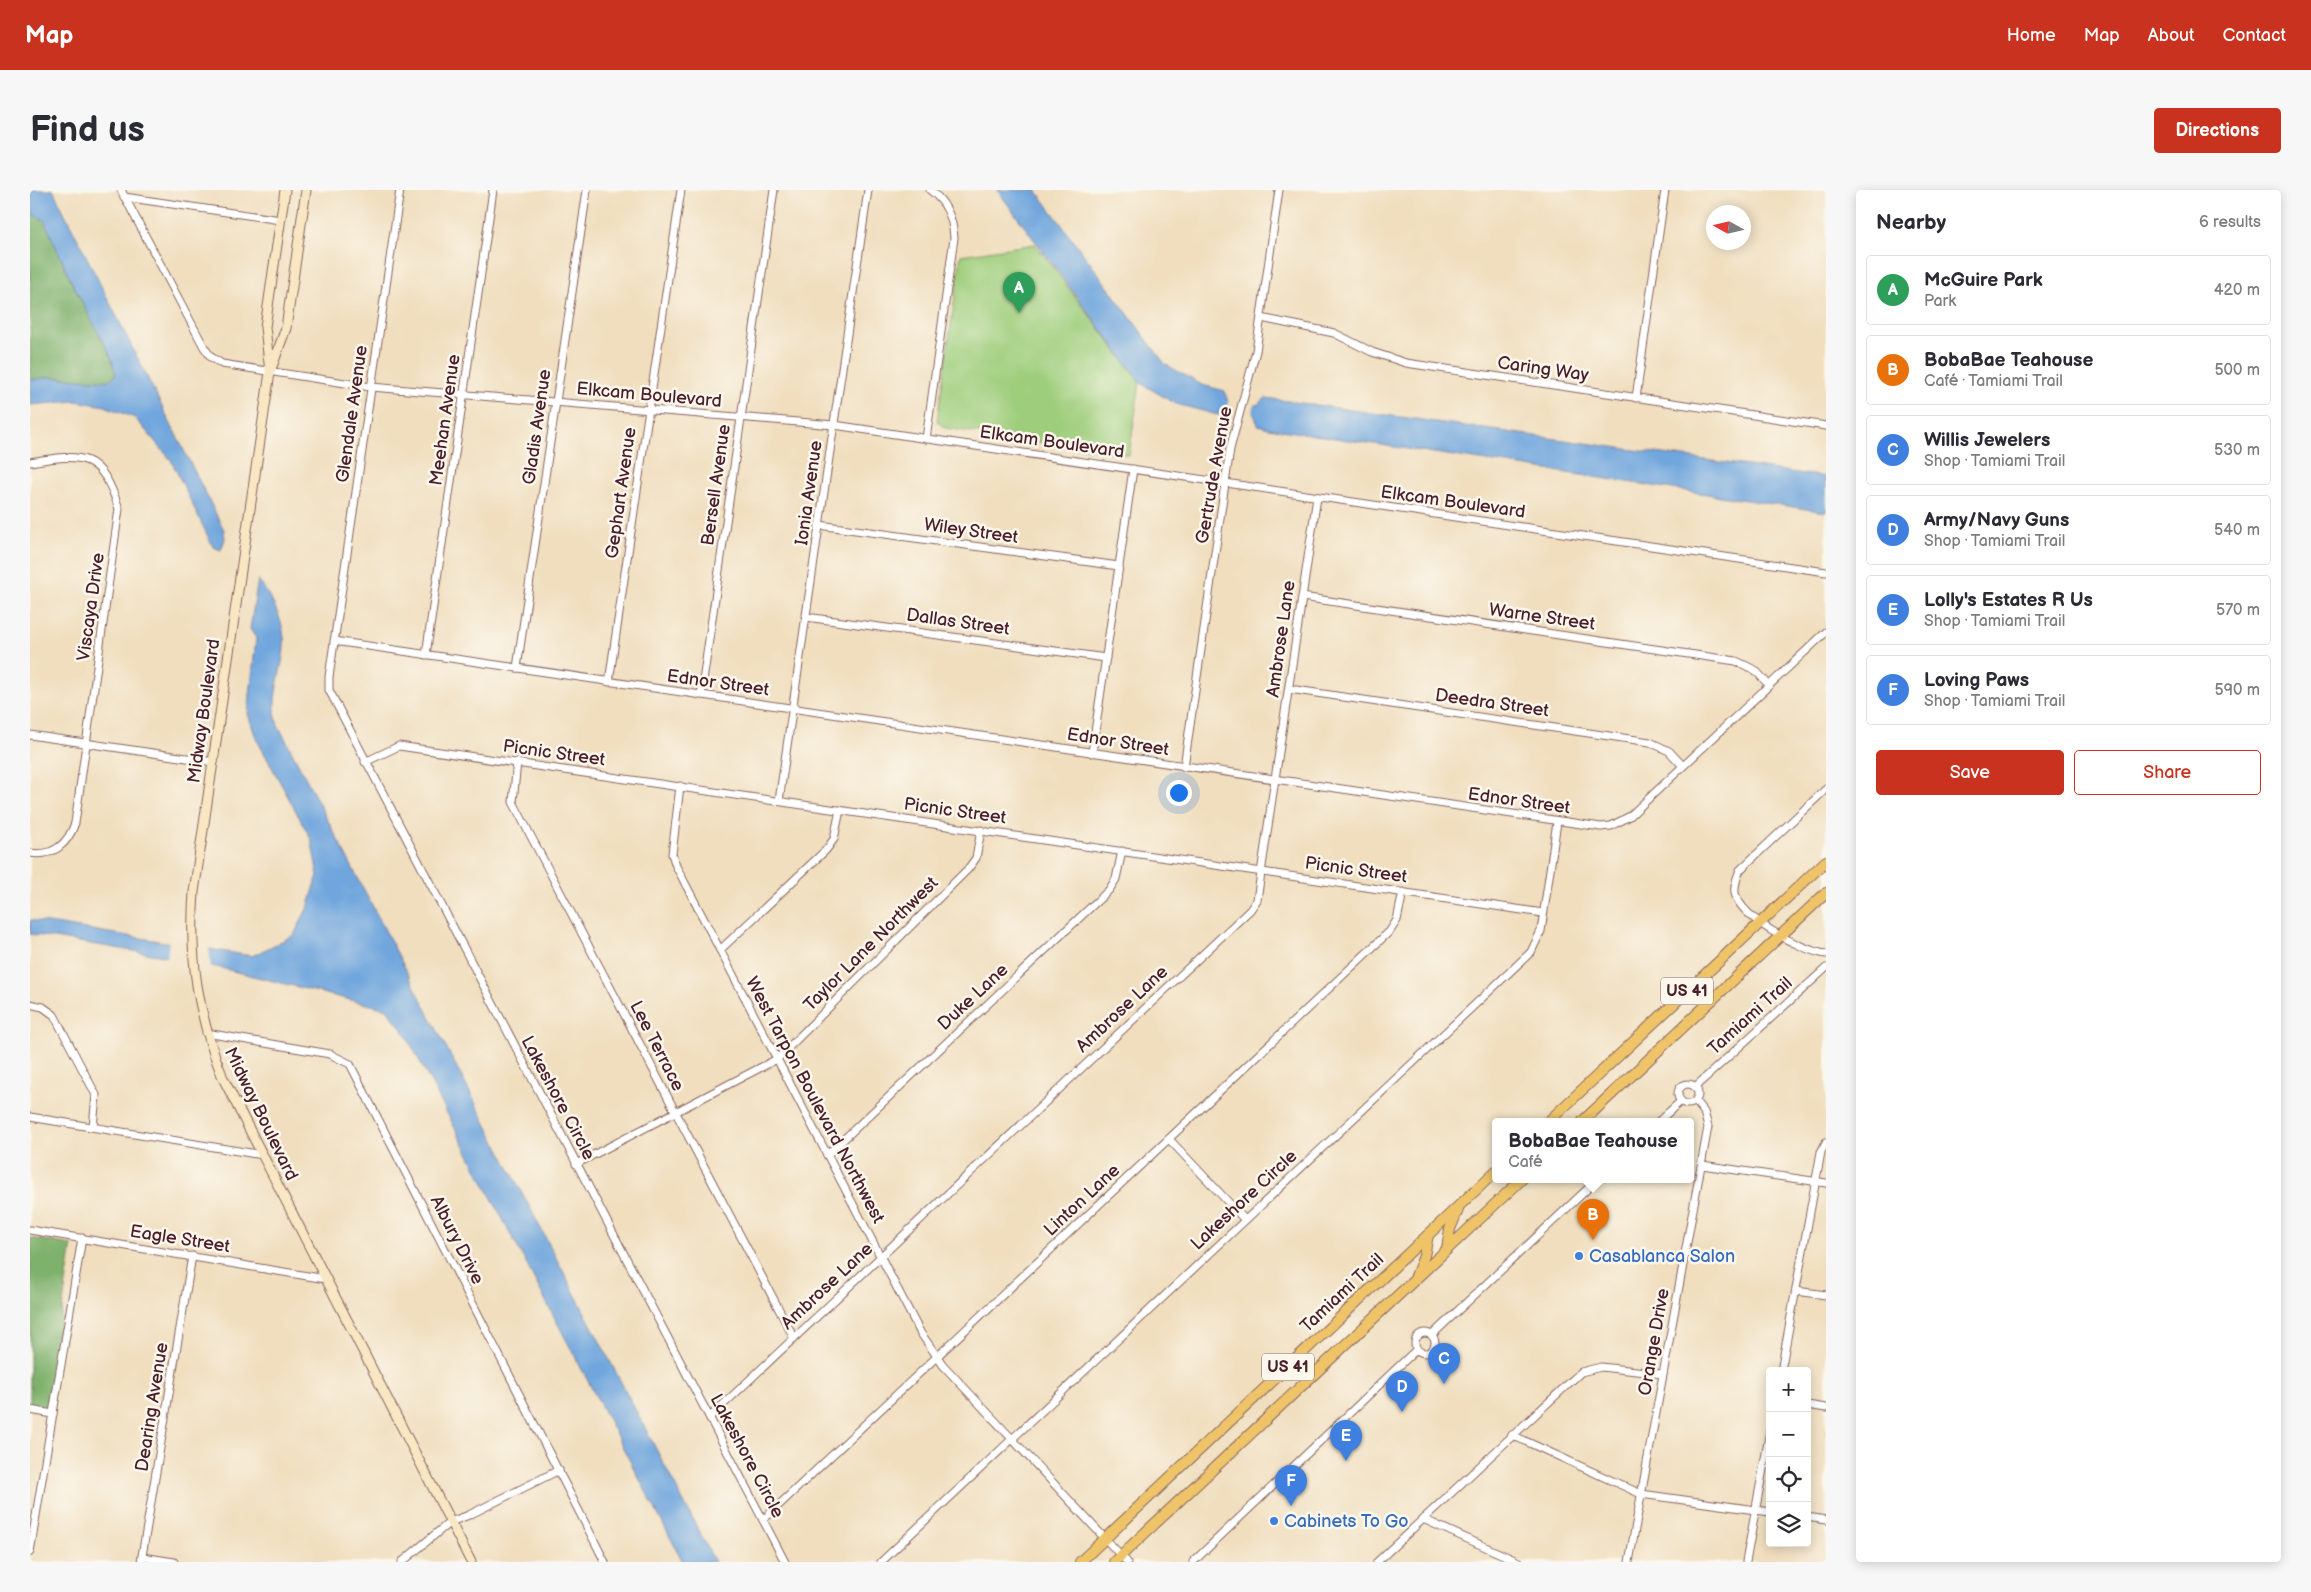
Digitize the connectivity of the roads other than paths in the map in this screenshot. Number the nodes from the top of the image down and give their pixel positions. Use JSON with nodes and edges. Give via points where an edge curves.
{"nodes":[{"id":1,"x":121,"y":190,"type":"edge"},
{"id":2,"x":285,"y":190,"type":"edge"},
{"id":3,"x":306,"y":190,"type":"edge"},
{"id":4,"x":400,"y":190,"type":"edge"},
{"id":5,"x":493,"y":190,"type":"edge"},
{"id":6,"x":587,"y":190,"type":"edge"},
{"id":7,"x":680,"y":190,"type":"edge"},
{"id":8,"x":774,"y":190,"type":"edge"},
{"id":9,"x":868,"y":190,"type":"edge"},
{"id":10,"x":1279,"y":190,"type":"edge"},
{"id":11,"x":1665,"y":190,"type":"edge"},
{"id":12,"x":931,"y":191,"type":"edge"},
{"id":13,"x":124,"y":197,"type":"junction"},
{"id":14,"x":281,"y":220,"type":"junction"},
{"id":15,"x":1261,"y":318,"type":"junction"},
{"id":16,"x":270,"y":372,"type":"junction"},
{"id":17,"x":371,"y":387,"type":"junction"},
{"id":18,"x":464,"y":394,"type":"junction"},
{"id":19,"x":1636,"y":398,"type":"junction"},
{"id":20,"x":556,"y":402,"type":"junction"},
{"id":21,"x":649,"y":410,"type":"junction"},
{"id":22,"x":741,"y":418,"type":"junction"},
{"id":23,"x":834,"y":425,"type":"junction"},
{"id":24,"x":1826,"y":426,"type":"edge"},
{"id":25,"x":926,"y":439,"type":"junction"},
{"id":26,"x":30,"y":462,"type":"edge"},
{"id":27,"x":1133,"y":469,"type":"junction"},
{"id":28,"x":1225,"y":483,"type":"junction"},
{"id":29,"x":1317,"y":497,"type":"junction"},
{"id":30,"x":819,"y":525,"type":"junction"},
{"id":31,"x":1119,"y":566,"type":"junction"},
{"id":32,"x":1826,"y":572,"type":"edge"},
{"id":33,"x":1302,"y":597,"type":"junction"},
{"id":34,"x":806,"y":617,"type":"junction"},
{"id":35,"x":1826,"y":632,"type":"edge"},
{"id":36,"x":334,"y":641,"type":"junction"},
{"id":37,"x":426,"y":655,"type":"junction"},
{"id":38,"x":1106,"y":658,"type":"junction"},
{"id":39,"x":517,"y":668,"type":"junction"},
{"id":40,"x":609,"y":682,"type":"junction"},
{"id":41,"x":1769,"y":685,"type":"junction"},
{"id":42,"x":1289,"y":689,"type":"junction"},
{"id":43,"x":701,"y":695,"type":"junction"},
{"id":44,"x":792,"y":709,"type":"junction"},
{"id":45,"x":30,"y":735,"type":"edge"},
{"id":46,"x":86,"y":743,"type":"junction"},
{"id":47,"x":1092,"y":753,"type":"junction"},
{"id":48,"x":214,"y":762,"type":"junction"},
{"id":49,"x":365,"y":762,"type":"junction"},
{"id":50,"x":517,"y":762,"type":"junction"},
{"id":51,"x":1683,"y":766,"type":"junction"},
{"id":52,"x":1184,"y":767,"type":"junction"},
{"id":53,"x":1276,"y":780,"type":"junction"},
{"id":54,"x":680,"y":786,"type":"junction"},
{"id":55,"x":1826,"y":789,"type":"edge"},
{"id":56,"x":779,"y":801,"type":"junction"},
{"id":57,"x":840,"y":810,"type":"junction"},
{"id":58,"x":1557,"y":822,"type":"junction"},
{"id":59,"x":981,"y":830,"type":"junction"},
{"id":60,"x":1122,"y":851,"type":"junction"},
{"id":61,"x":30,"y":853,"type":"edge"},
{"id":62,"x":1826,"y":861,"type":"edge"},
{"id":63,"x":1262,"y":872,"type":"junction"},
{"id":64,"x":1403,"y":892,"type":"junction"},
{"id":65,"x":1826,"y":893,"type":"edge"},
{"id":66,"x":1543,"y":913,"type":"junction"},
{"id":67,"x":1760,"y":923,"type":"junction"},
{"id":68,"x":1780,"y":936,"type":"junction"},
{"id":69,"x":720,"y":950,"type":"junction"},
{"id":70,"x":1826,"y":954,"type":"edge"},
{"id":71,"x":1826,"y":968,"type":"edge"},
{"id":72,"x":30,"y":1004,"type":"edge"},
{"id":73,"x":206,"y":1033,"type":"junction"},
{"id":74,"x":777,"y":1059,"type":"junction"},
{"id":75,"x":1695,"y":1087,"type":"junction"},
{"id":76,"x":1681,"y":1101,"type":"junction"},
{"id":77,"x":1695,"y":1101,"type":"junction"},
{"id":78,"x":675,"y":1112,"type":"junction"},
{"id":79,"x":30,"y":1117,"type":"edge"},
{"id":80,"x":1552,"y":1118,"type":"edge"},
{"id":81,"x":1586,"y":1118,"type":"edge"},
{"id":82,"x":1663,"y":1118,"type":"edge"},
{"id":83,"x":93,"y":1127,"type":"junction"},
{"id":84,"x":1168,"y":1139,"type":"junction"},
{"id":85,"x":1826,"y":1142,"type":"edge"},
{"id":86,"x":827,"y":1155,"type":"junction"},
{"id":87,"x":263,"y":1156,"type":"junction"},
{"id":88,"x":576,"y":1164,"type":"junction"},
{"id":89,"x":1702,"y":1165,"type":"junction"},
{"id":90,"x":1492,"y":1175,"type":"edge"},
{"id":91,"x":1816,"y":1181,"type":"junction"},
{"id":92,"x":1518,"y":1183,"type":"edge"},
{"id":93,"x":1594,"y":1183,"type":"edge"},
{"id":94,"x":1826,"y":1183,"type":"edge"},
{"id":95,"x":1461,"y":1204,"type":"junction"},
{"id":96,"x":1245,"y":1220,"type":"junction"},
{"id":97,"x":30,"y":1230,"type":"edge"},
{"id":98,"x":1428,"y":1235,"type":"junction"},
{"id":99,"x":82,"y":1238,"type":"junction"},
{"id":100,"x":1447,"y":1249,"type":"junction"},
{"id":101,"x":192,"y":1256,"type":"junction"},
{"id":102,"x":881,"y":1257,"type":"junction"},
{"id":103,"x":326,"y":1279,"type":"junction"},
{"id":104,"x":1415,"y":1279,"type":"junction"},
{"id":105,"x":1796,"y":1291,"type":"junction"},
{"id":106,"x":1826,"y":1295,"type":"edge"},
{"id":107,"x":1432,"y":1335,"type":"junction"},
{"id":108,"x":794,"y":1338,"type":"junction"},
{"id":109,"x":1417,"y":1349,"type":"junction"},
{"id":110,"x":937,"y":1357,"type":"junction"},
{"id":111,"x":1782,"y":1367,"type":"edge"},
{"id":112,"x":1663,"y":1374,"type":"junction"},
{"id":113,"x":1811,"y":1406,"type":"edge"},
{"id":114,"x":1826,"y":1408,"type":"edge"},
{"id":115,"x":30,"y":1410,"type":"edge"},
{"id":116,"x":53,"y":1414,"type":"junction"},
{"id":117,"x":710,"y":1418,"type":"junction"},
{"id":118,"x":1512,"y":1435,"type":"junction"},
{"id":119,"x":1012,"y":1439,"type":"junction"},
{"id":120,"x":1766,"y":1452,"type":"edge"},
{"id":121,"x":559,"y":1470,"type":"junction"},
{"id":122,"x":1641,"y":1494,"type":"junction"},
{"id":123,"x":1755,"y":1510,"type":"junction"},
{"id":124,"x":1766,"y":1511,"type":"edge"},
{"id":125,"x":1423,"y":1518,"type":"junction"},
{"id":126,"x":1811,"y":1518,"type":"edge"},
{"id":127,"x":763,"y":1520,"type":"junction"},
{"id":128,"x":1826,"y":1520,"type":"edge"},
{"id":129,"x":450,"y":1522,"type":"junction"},
{"id":130,"x":1104,"y":1540,"type":"junction"},
{"id":131,"x":30,"y":1552,"type":"edge"},
{"id":132,"x":141,"y":1559,"type":"edge"},
{"id":133,"x":1121,"y":1560,"type":"edge"},
{"id":134,"x":174,"y":1562,"type":"edge"},
{"id":135,"x":402,"y":1562,"type":"edge"},
{"id":136,"x":470,"y":1562,"type":"edge"},
{"id":137,"x":605,"y":1562,"type":"edge"},
{"id":138,"x":786,"y":1562,"type":"edge"},
{"id":139,"x":880,"y":1562,"type":"edge"},
{"id":140,"x":1080,"y":1562,"type":"edge"},
{"id":141,"x":1193,"y":1562,"type":"edge"},
{"id":142,"x":1376,"y":1562,"type":"edge"},
{"id":143,"x":1519,"y":1562,"type":"edge"},
{"id":144,"x":1629,"y":1562,"type":"edge"},
{"id":145,"x":1746,"y":1562,"type":"edge"}],
"edges":[{"from":1,"to":13,"type":"street","name":"Elkcam Boulevard"},
{"from":2,"to":14,"type":"street","name":"Midway Boulevard"},
{"from":3,"to":16,"type":"street","name":"Midway Boulevard","via":[[286,328]]},
{"from":4,"to":17,"type":"street","name":"Glendale Avenue"},
{"from":5,"to":18,"type":"street","name":"Meehan Avenue"},
{"from":6,"to":20,"type":"street","name":"Gladis Avenue"},
{"from":7,"to":21,"type":"street","name":"Gephart Avenue"},
{"from":8,"to":22,"type":"street","name":"Bersell Avenue"},
{"from":9,"to":23,"type":"street","name":"Ionia Avenue"},
{"from":10,"to":15,"type":"street","name":"Gertrude Avenue"},
{"from":11,"to":19,"type":"street"},
{"from":12,"to":25,"type":"street","via":[[950,215],[954,238]]},
{"from":13,"to":14,"type":"street"},
{"from":13,"to":16,"type":"street","name":"Elkcam Boulevard","via":[[211,357],[222,364]]},
{"from":14,"to":16,"type":"street","name":"Midway Boulevard","via":[[265,327]]},
{"from":15,"to":19,"type":"street","name":"Caring Way","via":[[1334,333],[1372,352],[1406,363]]},
{"from":15,"to":28,"type":"street","name":"Gertrude Avenue"},
{"from":16,"to":17,"type":"street","name":"Elkcam Boulevard"},
{"from":16,"to":48,"type":"street","name":"Midway Boulevard"},
{"from":17,"to":18,"type":"street","name":"Elkcam Boulevard"},
{"from":17,"to":36,"type":"street","name":"Glendale Avenue"},
{"from":18,"to":20,"type":"street","name":"Elkcam Boulevard"},
{"from":18,"to":37,"type":"street","name":"Meehan Avenue"},
{"from":19,"to":24,"type":"street","name":"Caring Way"},
{"from":20,"to":21,"type":"street","name":"Elkcam Boulevard"},
{"from":20,"to":39,"type":"street","name":"Gladis Avenue"},
{"from":21,"to":22,"type":"street","name":"Elkcam Boulevard"},
{"from":21,"to":40,"type":"street","name":"Gephart Avenue"},
{"from":22,"to":23,"type":"street","name":"Elkcam Boulevard"},
{"from":22,"to":43,"type":"street","name":"Bersell Avenue"},
{"from":23,"to":25,"type":"street","name":"Elkcam Boulevard"},
{"from":23,"to":30,"type":"street","name":"Ionia Avenue"},
{"from":25,"to":27,"type":"street","name":"Elkcam Boulevard"},
{"from":26,"to":46,"type":"street","name":"Viscaya Drive","via":[[65,456],[87,459],[98,467],[119,509]]},
{"from":27,"to":28,"type":"street","name":"Elkcam Boulevard"},
{"from":27,"to":31,"type":"street"},
{"from":28,"to":29,"type":"street","name":"Elkcam Boulevard"},
{"from":28,"to":52,"type":"street","name":"Gertrude Avenue"},
{"from":29,"to":32,"type":"street","name":"Elkcam Boulevard"},
{"from":29,"to":33,"type":"street","name":"Ambrose Lane"},
{"from":30,"to":31,"type":"street","name":"Wiley Street"},
{"from":30,"to":34,"type":"street","name":"Ionia Avenue"},
{"from":31,"to":38,"type":"street"},
{"from":33,"to":41,"type":"street","name":"Warne Street","via":[[1736,661],[1755,670]]},
{"from":33,"to":42,"type":"street","name":"Ambrose Lane"},
{"from":34,"to":38,"type":"street","name":"Dallas Street"},
{"from":34,"to":44,"type":"street","name":"Ionia Avenue"},
{"from":35,"to":41,"type":"street","name":"Ednor Street"},
{"from":36,"to":37,"type":"street","name":"Ednor Street"},
{"from":36,"to":49,"type":"street","name":"Lakeshore Circle","via":[[329,690]]},
{"from":37,"to":39,"type":"street","name":"Ednor Street"},
{"from":38,"to":47,"type":"street"},
{"from":39,"to":40,"type":"street","name":"Ednor Street"},
{"from":40,"to":43,"type":"street","name":"Ednor Street"},
{"from":41,"to":51,"type":"street","name":"Ednor Street"},
{"from":42,"to":51,"type":"street","name":"Deedra Street","via":[[1650,742],[1669,751]]},
{"from":42,"to":53,"type":"street","name":"Ambrose Lane"},
{"from":43,"to":44,"type":"street","name":"Ednor Street"},
{"from":44,"to":47,"type":"street","name":"Ednor Street"},
{"from":44,"to":56,"type":"street","name":"Ionia Avenue"},
{"from":45,"to":46,"type":"street"},
{"from":46,"to":48,"type":"street"},
{"from":46,"to":61,"type":"street","name":"Viscaya Drive","via":[[71,835],[52,852]]},
{"from":47,"to":52,"type":"street","name":"Ednor Street"},
{"from":48,"to":73,"type":"street","name":"Midway Boulevard","via":[[194,892],[191,937]]},
{"from":49,"to":50,"type":"street","name":"Picnic Street","via":[[399,746]]},
{"from":49,"to":88,"type":"street","name":"Lakeshore Circle"},
{"from":50,"to":54,"type":"street","name":"Picnic Street"},
{"from":50,"to":78,"type":"street","name":"Lee Terrace","via":[[514,802]]},
{"from":51,"to":58,"type":"street","name":"Ednor Street","via":[[1621,822],[1601,827]]},
{"from":52,"to":53,"type":"street","name":"Ednor Street"},
{"from":53,"to":58,"type":"street","name":"Ednor Street"},
{"from":53,"to":63,"type":"street","name":"Ambrose Lane"},
{"from":54,"to":56,"type":"street","name":"Picnic Street"},
{"from":54,"to":69,"type":"street","name":"West Tarpon Boulevard Northwest","via":[[672,854]]},
{"from":55,"to":67,"type":"street","via":[[1740,870],[1735,894],[1740,904]]},
{"from":56,"to":57,"type":"street","name":"Picnic Street"},
{"from":57,"to":59,"type":"street","name":"Picnic Street"},
{"from":57,"to":69,"type":"street","via":[[834,840],[826,850]]},
{"from":58,"to":66,"type":"street","name":"Lakeshore Circle"},
{"from":59,"to":60,"type":"street","name":"Picnic Street"},
{"from":59,"to":74,"type":"street","name":"Taylor Lane Northwest","via":[[976,858],[968,869]]},
{"from":60,"to":63,"type":"street","name":"Picnic Street"},
{"from":60,"to":86,"type":"street","name":"Duke Lane","via":[[1116,879],[1109,890]]},
{"from":62,"to":67,"type":"main road","number":"US 41"},
{"from":63,"to":64,"type":"street","name":"Picnic Street"},
{"from":63,"to":102,"type":"street","name":"Ambrose Lane","via":[[1257,900],[1250,910]]},
{"from":64,"to":66,"type":"street","name":"Picnic Street"},
{"from":64,"to":84,"type":"street","name":"Linton Lane","via":[[1397,920],[1390,931]]},
{"from":65,"to":68,"type":"main road","name":"Tamiami Trail","number":"US 41"},
{"from":66,"to":96,"type":"street","name":"Lakeshore Circle","via":[[1538,941],[1531,952]]},
{"from":67,"to":68,"type":"street"},
{"from":67,"to":80,"type":"main road","number":"US 41"},
{"from":68,"to":70,"type":"street","via":[[1799,947]]},
{"from":68,"to":81,"type":"main road","name":"Tamiami Trail","number":"US 41"},
{"from":69,"to":74,"type":"street","name":"West Tarpon Boulevard Northwest"},
{"from":71,"to":75,"type":"street","name":"Tamiami Trail"},
{"from":72,"to":83,"type":"street","via":[[54,1015],[92,1086],[96,1108]]},
{"from":73,"to":87,"type":"street","name":"Midway Boulevard","via":[[223,1078]]},
{"from":73,"to":121,"type":"street","name":"Albury Drive","via":[[330,1054],[350,1064]]},
{"from":74,"to":78,"type":"street","name":"Taylor Lane Northwest"},
{"from":74,"to":86,"type":"street","name":"West Tarpon Boulevard Northwest"},
{"from":75,"to":76,"type":"street","via":[[1683,1086],[1679,1092]]},
{"from":75,"to":77,"type":"street","via":[[1698,1096]]},
{"from":76,"to":77,"type":"street","via":[[1690,1104]]},
{"from":76,"to":82,"type":"street"},
{"from":77,"to":89,"type":"street","name":"Orange Drive","via":[[1704,1112],[1708,1127]]},
{"from":78,"to":88,"type":"street","name":"Taylor Lane Northwest"},
{"from":78,"to":108,"type":"street","name":"Lee Terrace"},
{"from":79,"to":83,"type":"street"},
{"from":83,"to":87,"type":"street"},
{"from":84,"to":96,"type":"street"},
{"from":84,"to":110,"type":"street","name":"Linton Lane"},
{"from":85,"to":91,"type":"street"},
{"from":86,"to":102,"type":"street","name":"West Tarpon Boulevard Northwest"},
{"from":87,"to":103,"type":"street","name":"Midway Boulevard"},
{"from":88,"to":117,"type":"street","name":"Lakeshore Circle"},
{"from":89,"to":91,"type":"street"},
{"from":89,"to":112,"type":"street","name":"Orange Drive"},
{"from":90,"to":95,"type":"main road","name":"Tamiami Trail","number":"US 41"},
{"from":91,"to":94,"type":"street"},
{"from":91,"to":105,"type":"street"},
{"from":92,"to":100,"type":"main road","number":"US 41"},
{"from":93,"to":107,"type":"street"},
{"from":95,"to":98,"type":"main road","name":"Tamiami Trail","number":"US 41"},
{"from":95,"to":100,"type":"main road","via":[[1450,1229]]},
{"from":96,"to":119,"type":"street","name":"Lakeshore Circle"},
{"from":97,"to":99,"type":"street","name":"Eagle Street"},
{"from":98,"to":104,"type":"main road"},
{"from":98,"to":130,"type":"main road","name":"Tamiami Trail","number":"US 41"},
{"from":99,"to":101,"type":"street","name":"Eagle Street"},
{"from":99,"to":116,"type":"street"},
{"from":100,"to":104,"type":"main road","number":"US 41"},
{"from":101,"to":103,"type":"street","name":"Eagle Street"},
{"from":101,"to":132,"type":"street","name":"Dearing Avenue"},
{"from":102,"to":108,"type":"street","name":"Ambrose Lane"},
{"from":102,"to":110,"type":"street","name":"West Tarpon Boulevard Northwest","via":[[920,1332]]},
{"from":103,"to":129,"type":"street","name":"Midway Boulevard"},
{"from":104,"to":133,"type":"main road","number":"US 41"},
{"from":105,"to":106,"type":"street"},
{"from":105,"to":111,"type":"street"},
{"from":107,"to":109,"type":"street","via":[[1424,1332],[1418,1335],[1415,1341]]},
{"from":107,"to":109,"type":"street","via":[[1435,1343],[1432,1349],[1424,1353]]},
{"from":108,"to":117,"type":"street","name":"Ambrose Lane"},
{"from":109,"to":141,"type":"street"},
{"from":110,"to":119,"type":"street","name":"West Tarpon Boulevard Northwest"},
{"from":110,"to":127,"type":"street","name":"Linton Lane"},
{"from":112,"to":118,"type":"street","via":[[1591,1368],[1572,1379]]},
{"from":112,"to":122,"type":"street","name":"Orange Drive"},
{"from":113,"to":114,"type":"street"},
{"from":115,"to":116,"type":"street"},
{"from":116,"to":131,"type":"street"},
{"from":117,"to":127,"type":"street","name":"Lakeshore Circle"},
{"from":118,"to":122,"type":"street"},
{"from":118,"to":125,"type":"street"},
{"from":119,"to":130,"type":"street","name":"West Tarpon Boulevard Northwest"},
{"from":119,"to":139,"type":"street","name":"Lakeshore Circle"},
{"from":120,"to":123,"type":"street"},
{"from":121,"to":129,"type":"street"},
{"from":121,"to":137,"type":"street","name":"Albury Drive"},
{"from":122,"to":123,"type":"street"},
{"from":122,"to":144,"type":"street","name":"Orange Drive"},
{"from":123,"to":124,"type":"street"},
{"from":123,"to":145,"type":"street"},
{"from":125,"to":142,"type":"street"},
{"from":125,"to":143,"type":"street"},
{"from":126,"to":128,"type":"street"},
{"from":127,"to":138,"type":"street","name":"Lakeshore Circle"},
{"from":129,"to":135,"type":"street"},
{"from":129,"to":136,"type":"street","name":"Midway Boulevard"},
{"from":130,"to":133,"type":"street","name":"West Tarpon Boulevard Northwest"},
{"from":130,"to":140,"type":"main road","name":"Tamiami Trail","number":"US 41"},
{"from":132,"to":134,"type":"street"}]}
